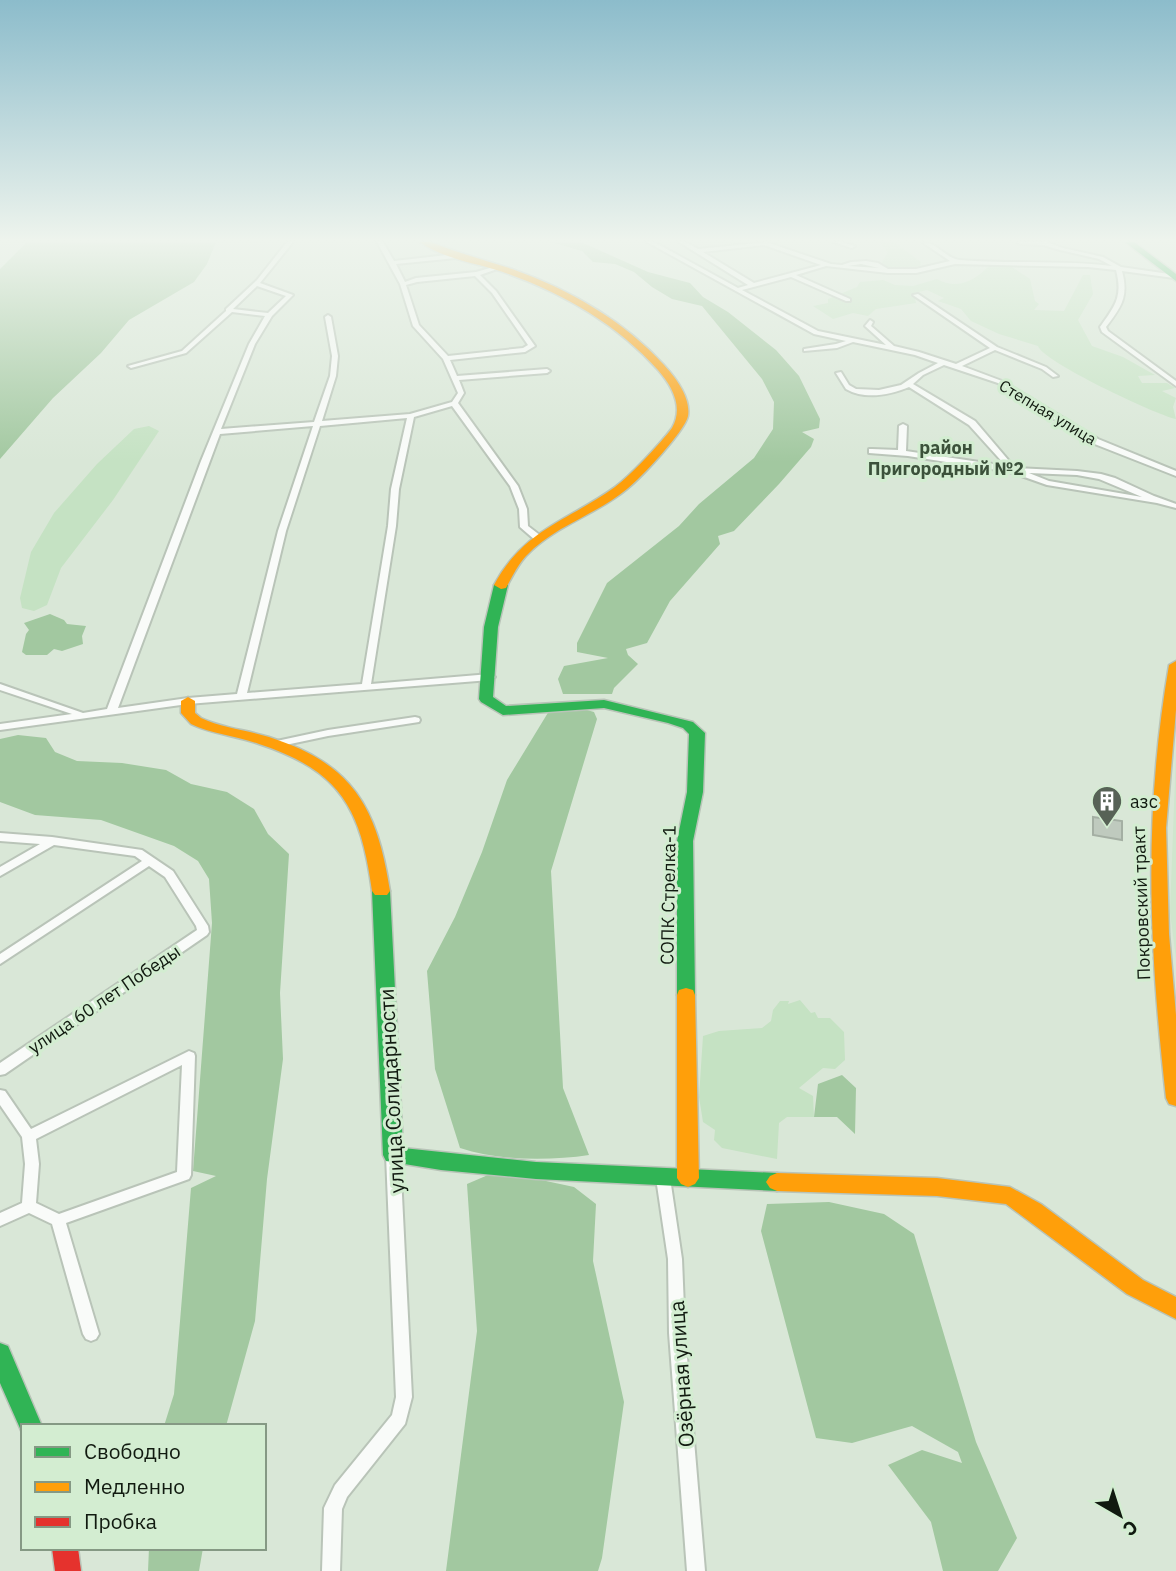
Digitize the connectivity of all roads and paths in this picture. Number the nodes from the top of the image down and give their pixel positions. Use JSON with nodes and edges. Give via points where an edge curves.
{"nodes":[{"id":1,"x":225,"y":315,"type":"edge"},
{"id":2,"x":269,"y":315,"type":"edge"},
{"id":3,"x":413,"y":315,"type":"edge"},
{"id":4,"x":510,"y":315,"type":"edge"},
{"id":5,"x":601,"y":315,"type":"edge"},
{"id":6,"x":783,"y":315,"type":"edge"},
{"id":7,"x":946,"y":315,"type":"edge"},
{"id":8,"x":1114,"y":315,"type":"edge"},
{"id":9,"x":328,"y":317,"type":"dead end"},
{"id":10,"x":870,"y":322,"type":"dead end"},
{"id":11,"x":854,"y":340,"type":"junction"},
{"id":12,"x":893,"y":347,"type":"junction"},
{"id":13,"x":995,"y":348,"type":"junction"},
{"id":14,"x":806,"y":350,"type":"dead end"},
{"id":15,"x":446,"y":358,"type":"junction"},
{"id":16,"x":944,"y":362,"type":"junction"},
{"id":17,"x":131,"y":366,"type":"dead end"},
{"id":18,"x":955,"y":367,"type":"junction"},
{"id":19,"x":547,"y":372,"type":"dead end"},
{"id":20,"x":839,"y":373,"type":"dead end"},
{"id":21,"x":1055,"y":376,"type":"dead end"},
{"id":22,"x":456,"y":378,"type":"junction"},
{"id":23,"x":909,"y":384,"type":"junction"},
{"id":24,"x":1176,"y":384,"type":"edge"},
{"id":25,"x":454,"y":403,"type":"junction"},
{"id":26,"x":411,"y":416,"type":"junction"},
{"id":27,"x":317,"y":425,"type":"junction"},
{"id":28,"x":903,"y":426,"type":"dead end"},
{"id":29,"x":217,"y":432,"type":"junction"},
{"id":30,"x":872,"y":451,"type":"dead end"},
{"id":31,"x":902,"y":452,"type":"junction"},
{"id":32,"x":1013,"y":470,"type":"junction"},
{"id":33,"x":1176,"y":474,"type":"edge"},
{"id":34,"x":1154,"y":501,"type":"junction"},
{"id":35,"x":1176,"y":506,"type":"edge"},
{"id":36,"x":538,"y":538,"type":"junction"},
{"id":37,"x":1176,"y":665,"type":"edge"},
{"id":38,"x":490,"y":677,"type":"junction"},
{"id":39,"x":0,"y":687,"type":"edge"},
{"id":40,"x":366,"y":687,"type":"junction"},
{"id":41,"x":242,"y":698,"type":"junction"},
{"id":42,"x":188,"y":701,"type":"junction"},
{"id":43,"x":112,"y":710,"type":"junction"},
{"id":44,"x":81,"y":714,"type":"junction"},
{"id":45,"x":415,"y":720,"type":"dead end"},
{"id":46,"x":0,"y":727,"type":"edge"},
{"id":47,"x":276,"y":744,"type":"junction"},
{"id":48,"x":0,"y":837,"type":"edge"},
{"id":49,"x":52,"y":841,"type":"junction"},
{"id":50,"x":149,"y":861,"type":"junction"},
{"id":51,"x":0,"y":872,"type":"edge"},
{"id":52,"x":0,"y":960,"type":"edge"},
{"id":53,"x":0,"y":1070,"type":"edge"},
{"id":54,"x":0,"y":1095,"type":"edge"},
{"id":55,"x":1176,"y":1098,"type":"edge"},
{"id":56,"x":29,"y":1136,"type":"junction"},
{"id":57,"x":393,"y":1155,"type":"junction"},
{"id":58,"x":663,"y":1178,"type":"junction"},
{"id":59,"x":688,"y":1178,"type":"junction"},
{"id":60,"x":29,"y":1206,"type":"junction"},
{"id":61,"x":0,"y":1220,"type":"edge"},
{"id":62,"x":58,"y":1220,"type":"junction"},
{"id":63,"x":1176,"y":1309,"type":"edge"},
{"id":64,"x":91,"y":1334,"type":"dead end"},
{"id":65,"x":0,"y":1354,"type":"edge"},
{"id":66,"x":29,"y":1424,"type":"edge"},
{"id":67,"x":65,"y":1550,"type":"edge"},
{"id":68,"x":68,"y":1571,"type":"edge"},
{"id":69,"x":331,"y":1571,"type":"edge"},
{"id":70,"x":696,"y":1571,"type":"edge"}],
"edges":[{"from":1,"to":17,"type":"street","via":[[184,352]]},
{"from":2,"to":29,"type":"street","via":[[252,344]]},
{"from":3,"to":15,"type":"street","via":[[416,326]]},
{"from":4,"to":15,"type":"street","via":[[532,346]]},
{"from":5,"to":36,"type":"street","name":"СОПК Стрелка-1","via":[[624,330],[679,391],[684,414],[677,429],[614,494]]},
{"from":6,"to":11,"type":"street","name":"Степная улица","via":[[816,333]]},
{"from":7,"to":13,"type":"street"},
{"from":8,"to":24,"type":"street","via":[[1103,327],[1105,332]]},
{"from":9,"to":27,"type":"street","via":[[335,361]]},
{"from":10,"to":12,"type":"street","via":[[868,326]]},
{"from":11,"to":12,"type":"street","name":"Степная улица"},
{"from":11,"to":14,"type":"street"},
{"from":12,"to":16,"type":"street","name":"Степная улица"},
{"from":13,"to":18,"type":"street"},
{"from":13,"to":21,"type":"street"},
{"from":15,"to":22,"type":"street"},
{"from":16,"to":18,"type":"street","name":"Степная улица"},
{"from":16,"to":23,"type":"street"},
{"from":18,"to":33,"type":"street","name":"Степная улица","via":[[1009,386],[1095,441]]},
{"from":19,"to":22,"type":"street"},
{"from":20,"to":23,"type":"street","via":[[848,388],[859,392],[890,391]]},
{"from":22,"to":25,"type":"street","via":[[461,393]]},
{"from":23,"to":32,"type":"street","via":[[972,423]]},
{"from":25,"to":26,"type":"street"},
{"from":25,"to":36,"type":"street","via":[[510,480],[523,509],[524,527]]},
{"from":26,"to":27,"type":"street"},
{"from":26,"to":40,"type":"street","via":[[395,489]]},
{"from":27,"to":29,"type":"street"},
{"from":27,"to":41,"type":"street","via":[[282,531]]},
{"from":28,"to":31,"type":"street"},
{"from":29,"to":43,"type":"street"},
{"from":30,"to":31,"type":"street"},
{"from":31,"to":32,"type":"street"},
{"from":32,"to":34,"type":"street","via":[[1056,485]]},
{"from":32,"to":34,"type":"street","via":[[1111,480]]},
{"from":34,"to":35,"type":"street"},
{"from":36,"to":38,"type":"street","name":"СОПК Стрелка-1","via":[[509,566],[500,592],[490,635]]},
{"from":37,"to":55,"type":"street","name":"Покровский тракт","via":[[1161,740],[1156,859]]},
{"from":38,"to":40,"type":"street"},
{"from":38,"to":59,"type":"street","name":"СОПК Стрелка-1","via":[[486,699],[503,711],[604,704],[672,720],[697,733],[695,792],[685,841]]},
{"from":39,"to":44,"type":"street"},
{"from":40,"to":41,"type":"street"},
{"from":41,"to":42,"type":"street"},
{"from":42,"to":43,"type":"street"},
{"from":42,"to":47,"type":"street","name":"улица Солидарности","via":[[186,711],[196,722]]},
{"from":43,"to":44,"type":"street"},
{"from":44,"to":46,"type":"street"},
{"from":45,"to":47,"type":"street"},
{"from":47,"to":57,"type":"street","name":"улица Солидарности","via":[[340,779],[352,792],[372,841],[384,907]]},
{"from":48,"to":49,"type":"street"},
{"from":49,"to":50,"type":"street","via":[[138,853]]},
{"from":49,"to":51,"type":"street"},
{"from":50,"to":52,"type":"street"},
{"from":50,"to":53,"type":"street","name":"улица 60 лет Победы","via":[[169,874],[202,932]]},
{"from":54,"to":56,"type":"street"},
{"from":56,"to":60,"type":"street"},
{"from":56,"to":62,"type":"street","via":[[189,1056],[184,1175]]},
{"from":57,"to":58,"type":"street","via":[[473,1167]]},
{"from":57,"to":69,"type":"street","name":"улица Солидарности","via":[[404,1397],[399,1419],[333,1508]]},
{"from":58,"to":59,"type":"street"},
{"from":58,"to":70,"type":"street","name":"Озёрная улица","via":[[675,1259]]},
{"from":59,"to":63,"type":"street","via":[[926,1186],[1010,1196],[1135,1287]]},
{"from":60,"to":61,"type":"street"},
{"from":60,"to":62,"type":"street"},
{"from":62,"to":64,"type":"street"},
{"from":65,"to":66,"type":"street"},
{"from":67,"to":68,"type":"street"}]}
